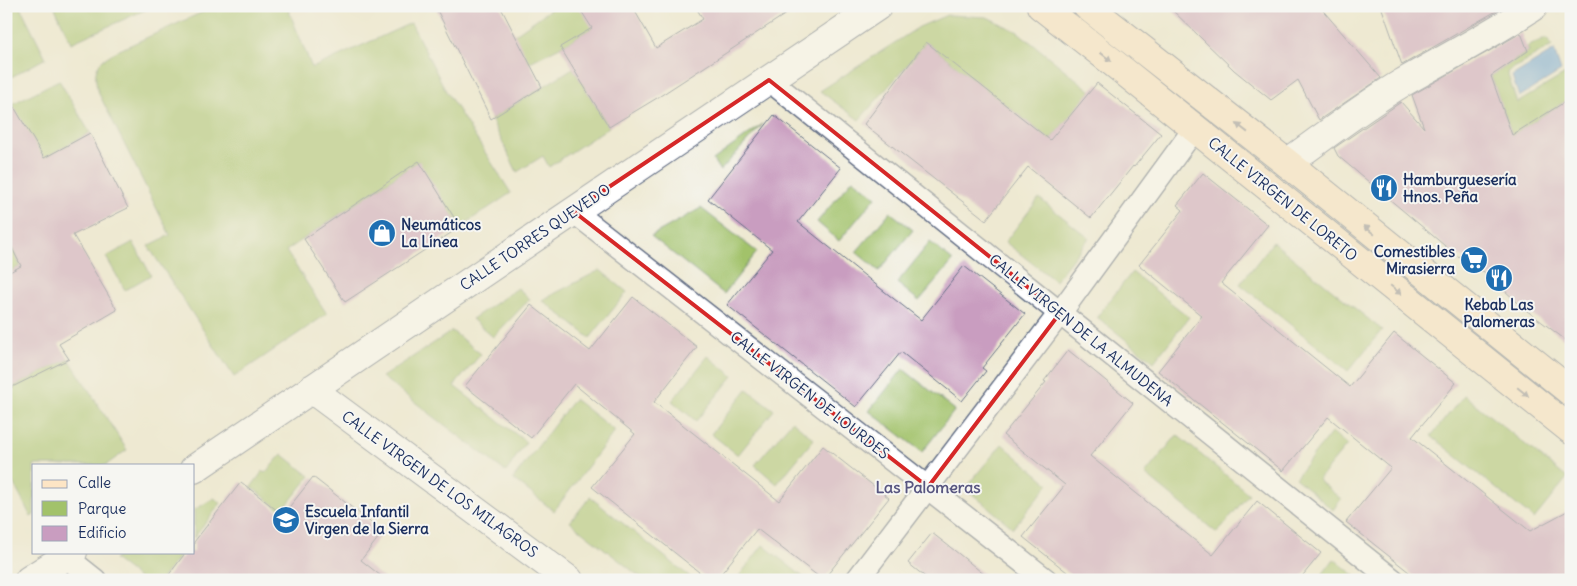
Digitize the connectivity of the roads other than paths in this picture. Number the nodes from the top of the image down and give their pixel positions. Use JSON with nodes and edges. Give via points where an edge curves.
{"nodes":[{"id":1,"x":878,"y":6,"type":"edge"},
{"id":2,"x":1041,"y":6,"type":"edge"},
{"id":3,"x":1087,"y":6,"type":"edge"},
{"id":4,"x":1534,"y":6,"type":"edge"},
{"id":5,"x":769,"y":80,"type":"junction"},
{"id":6,"x":1195,"y":128,"type":"junction"},
{"id":7,"x":1287,"y":163,"type":"junction"},
{"id":8,"x":573,"y":211,"type":"junction"},
{"id":9,"x":1060,"y":313,"type":"junction"},
{"id":10,"x":311,"y":388,"type":"junction"},
{"id":11,"x":1571,"y":392,"type":"edge"},
{"id":12,"x":1571,"y":430,"type":"edge"},
{"id":13,"x":195,"y":468,"type":"edge"},
{"id":14,"x":928,"y":487,"type":"junction"},
{"id":15,"x":69,"y":555,"type":"edge"},
{"id":16,"x":29,"y":580,"type":"edge"},
{"id":17,"x":95,"y":580,"type":"edge"},
{"id":18,"x":569,"y":580,"type":"edge"},
{"id":19,"x":857,"y":580,"type":"edge"},
{"id":20,"x":1046,"y":580,"type":"edge"},
{"id":21,"x":1392,"y":580,"type":"edge"}],
"edges":[{"from":1,"to":5,"type":"street","name":"CALLE TORRES QUEVEDO"},
{"from":2,"to":6,"type":"main road","name":"CALLE VIRGEN DE LORETO","one_way":true},
{"from":7,"to":3,"type":"main road","name":"CALLE VIRGEN DE LORETO","one_way":true},
{"from":4,"to":7,"type":"street","via":[[1402,84]]},
{"from":5,"to":8,"type":"street","name":"CALLE TORRES QUEVEDO"},
{"from":5,"to":9,"type":"street","name":"CALLE VIRGEN DE LA ALMUDENA"},
{"from":6,"to":9,"type":"street"},
{"from":6,"to":12,"type":"main road","name":"CALLE VIRGEN DE LORETO","one_way":true},
{"from":11,"to":7,"type":"main road","name":"CALLE VIRGEN DE LORETO","one_way":true},
{"from":8,"to":10,"type":"street","name":"CALLE TORRES QUEVEDO"},
{"from":8,"to":14,"type":"street","name":"CALLE VIRGEN DE LOURDES"},
{"from":9,"to":14,"type":"street"},
{"from":9,"to":21,"type":"street","name":"CALLE VIRGEN DE LA ALMUDENA"},
{"from":10,"to":13,"type":"street","name":"CALLE TORRES QUEVEDO"},
{"from":10,"to":18,"type":"street","name":"CALLE VIRGEN DE LOS MILAGROS"},
{"from":14,"to":19,"type":"street"},
{"from":14,"to":20,"type":"street","name":"CALLE VIRGEN DE LOURDES"},
{"from":15,"to":16,"type":"street"},
{"from":15,"to":17,"type":"street"}]}
